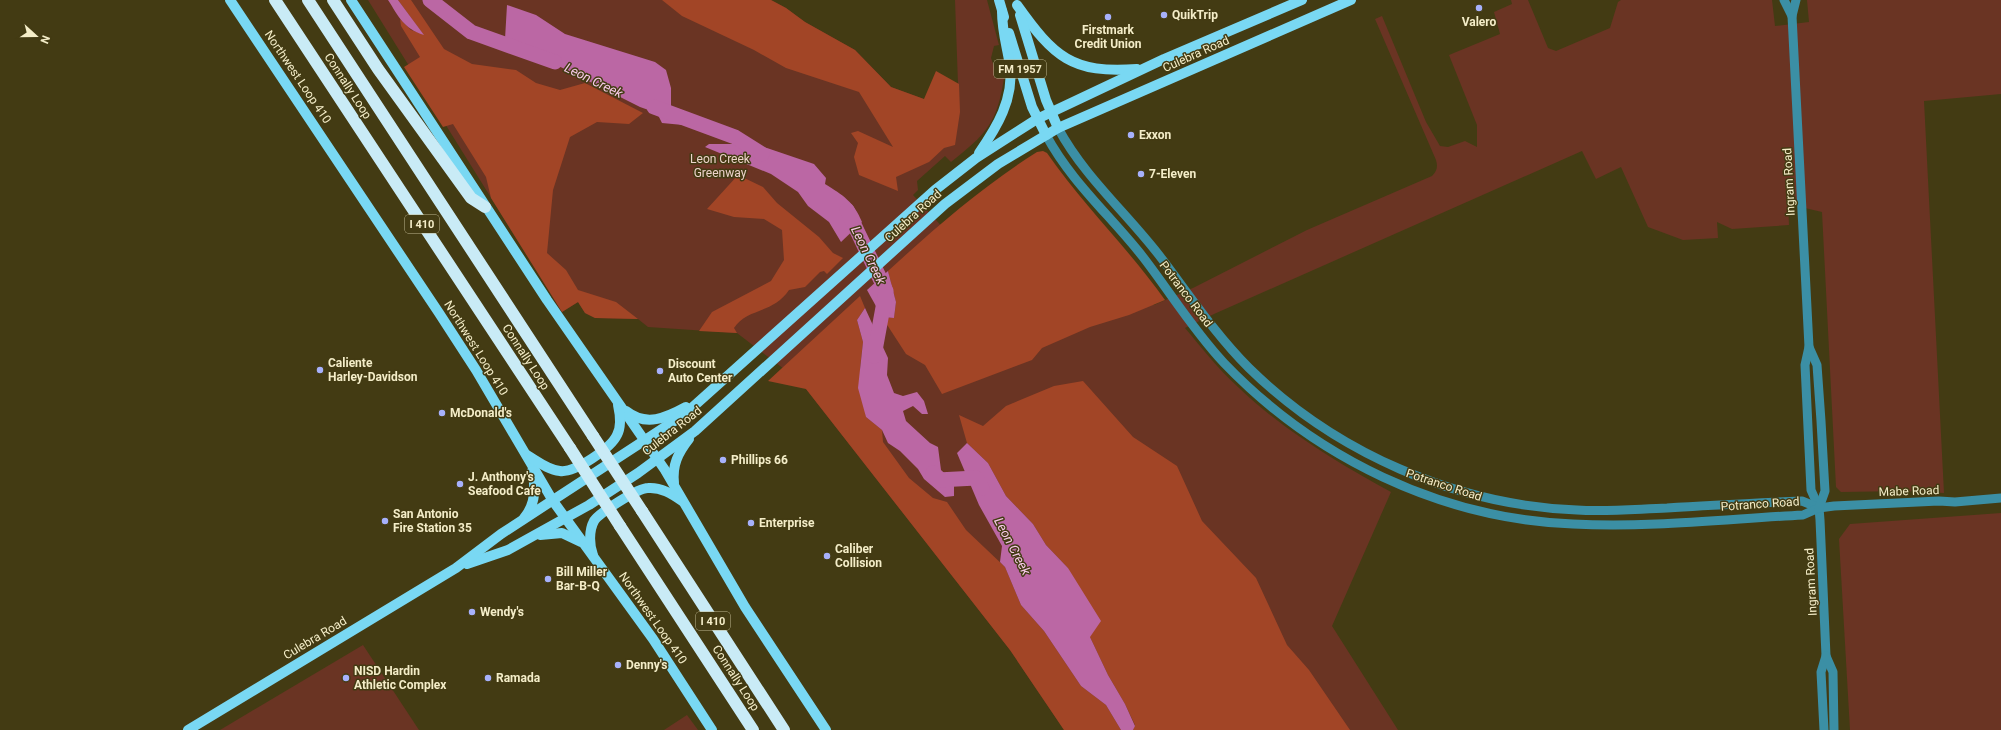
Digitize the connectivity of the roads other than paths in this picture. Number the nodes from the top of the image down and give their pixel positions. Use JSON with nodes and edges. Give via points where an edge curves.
{"nodes":[{"id":1,"x":230,"y":0,"type":"edge"},
{"id":2,"x":275,"y":0,"type":"edge"},
{"id":3,"x":308,"y":0,"type":"edge"},
{"id":4,"x":333,"y":0,"type":"edge"},
{"id":5,"x":351,"y":0,"type":"edge"},
{"id":6,"x":999,"y":0,"type":"edge"},
{"id":7,"x":1302,"y":0,"type":"edge"},
{"id":8,"x":1351,"y":0,"type":"edge"},
{"id":9,"x":1784,"y":0,"type":"edge"},
{"id":10,"x":1796,"y":0,"type":"edge"},
{"id":11,"x":1017,"y":3,"type":"edge"},
{"id":12,"x":1002,"y":11,"type":"junction"},
{"id":13,"x":1792,"y":16,"type":"junction"},
{"id":14,"x":1145,"y":68,"type":"junction"},
{"id":15,"x":1050,"y":112,"type":"junction"},
{"id":16,"x":1037,"y":118,"type":"junction"},
{"id":17,"x":1058,"y":128,"type":"junction"},
{"id":18,"x":1046,"y":135,"type":"junction"},
{"id":19,"x":976,"y":158,"type":"junction"},
{"id":20,"x":485,"y":207,"type":"junction"},
{"id":21,"x":1217,"y":333,"type":"junction"},
{"id":22,"x":1206,"y":343,"type":"junction"},
{"id":23,"x":1809,"y":347,"type":"junction"},
{"id":24,"x":706,"y":396,"type":"junction"},
{"id":25,"x":616,"y":401,"type":"junction"},
{"id":26,"x":696,"y":431,"type":"junction"},
{"id":27,"x":1341,"y":439,"type":"junction"},
{"id":28,"x":645,"y":441,"type":"junction"},
{"id":29,"x":1333,"y":451,"type":"junction"},
{"id":30,"x":525,"y":454,"type":"junction"},
{"id":31,"x":657,"y":459,"type":"junction"},
{"id":32,"x":674,"y":485,"type":"junction"},
{"id":33,"x":2001,"y":498,"type":"edge"},
{"id":34,"x":553,"y":501,"type":"junction"},
{"id":35,"x":685,"y":504,"type":"junction"},
{"id":36,"x":1649,"y":508,"type":"junction"},
{"id":37,"x":1819,"y":508,"type":"junction"},
{"id":38,"x":565,"y":517,"type":"junction"},
{"id":39,"x":522,"y":521,"type":"junction"},
{"id":40,"x":1649,"y":523,"type":"junction"},
{"id":41,"x":525,"y":541,"type":"junction"},
{"id":42,"x":586,"y":546,"type":"junction"},
{"id":43,"x":593,"y":556,"type":"junction"},
{"id":44,"x":456,"y":568,"type":"junction"},
{"id":45,"x":1826,"y":656,"type":"junction"},
{"id":46,"x":733,"y":699,"type":"junction"},
{"id":47,"x":188,"y":730,"type":"edge"},
{"id":48,"x":712,"y":730,"type":"edge"},
{"id":49,"x":744,"y":730,"type":"edge"},
{"id":50,"x":753,"y":730,"type":"edge"},
{"id":51,"x":784,"y":730,"type":"edge"},
{"id":52,"x":826,"y":730,"type":"edge"},
{"id":53,"x":1824,"y":730,"type":"edge"},
{"id":54,"x":1834,"y":730,"type":"edge"}],
"edges":[{"from":1,"to":30,"type":"main road","name":"Northwest Loop 410","via":[[440,313]]},
{"from":2,"to":46,"type":"highway","name":"Connally Loop","number":"I 410","bridge":true},
{"from":3,"to":51,"type":"highway","name":"Connally Loop","number":"I 410","bridge":true},
{"from":4,"to":20,"type":"highway","via":[[378,69],[471,198]]},
{"from":5,"to":20,"type":"main road"},
{"from":6,"to":12,"type":"main road","name":"Potranco Road","number":"FM 1957"},
{"from":7,"to":14,"type":"main road","name":"Culebra Road"},
{"from":8,"to":17,"type":"main road","name":"Culebra Road"},
{"from":9,"to":13,"type":"street","name":"Ingram Road"},
{"from":10,"to":13,"type":"street","name":"Ingram Road"},
{"from":11,"to":14,"type":"main road","via":[[1046,43],[1070,61],[1101,70]]},
{"from":11,"to":15,"type":"main road","name":"Potranco Road","number":"FM 1957"},
{"from":12,"to":16,"type":"main road","name":"Potranco Road","number":"FM 1957"},
{"from":12,"to":19,"type":"main road","via":[[1002,31],[1010,68],[1008,98],[995,129]]},
{"from":13,"to":23,"type":"street","name":"Ingram Road"},
{"from":14,"to":15,"type":"main road","name":"Culebra Road"},
{"from":15,"to":16,"type":"main road","name":"Culebra Road"},
{"from":15,"to":17,"type":"main road","name":"Potranco Road","number":"FM 1957"},
{"from":16,"to":18,"type":"main road","name":"Potranco Road","number":"FM 1957"},
{"from":16,"to":19,"type":"main road","name":"Culebra Road"},
{"from":17,"to":18,"type":"main road","name":"Culebra Road"},
{"from":17,"to":21,"type":"street","name":"Potranco Road","via":[[1086,170],[1153,247]]},
{"from":18,"to":22,"type":"street","name":"Potranco Road","via":[[1079,185],[1142,256]]},
{"from":18,"to":26,"type":"main road","name":"Culebra Road","via":[[986,172],[938,212]]},
{"from":19,"to":24,"type":"main road","name":"Culebra Road","via":[[925,198]]},
{"from":20,"to":25,"type":"main road"},
{"from":21,"to":22,"type":"street"},
{"from":21,"to":27,"type":"street","name":"Potranco Road","via":[[1279,395]]},
{"from":22,"to":29,"type":"street","name":"Potranco Road","via":[[1271,407]]},
{"from":23,"to":37,"type":"street","name":"Ingram Road","via":[[1805,366],[1811,490]]},
{"from":23,"to":37,"type":"street","name":"Ingram Road","via":[[1817,365],[1822,421],[1825,491]]},
{"from":24,"to":25,"type":"main road","via":[[672,415],[656,420],[636,417]]},
{"from":24,"to":28,"type":"main road","name":"Culebra Road","via":[[686,414]]},
{"from":25,"to":28,"type":"main road"},
{"from":25,"to":30,"type":"main road","via":[[620,421],[616,438],[579,466],[558,471]]},
{"from":26,"to":31,"type":"main road","name":"Culebra Road"},
{"from":26,"to":32,"type":"main road","via":[[676,457]]},
{"from":27,"to":29,"type":"street"},
{"from":27,"to":36,"type":"street","name":"Potranco Road","via":[[1414,475],[1480,496],[1562,509]]},
{"from":28,"to":31,"type":"main road"},
{"from":28,"to":34,"type":"main road","name":"Culebra Road"},
{"from":29,"to":40,"type":"street","name":"Potranco Road","via":[[1362,468],[1410,489],[1480,511],[1555,523]]},
{"from":30,"to":34,"type":"main road","name":"Northwest Loop 410"},
{"from":30,"to":39,"type":"main road","via":[[532,470],[534,490],[531,508]]},
{"from":31,"to":32,"type":"main road"},
{"from":31,"to":38,"type":"main road","name":"Culebra Road","via":[[589,505]]},
{"from":32,"to":35,"type":"main road"},
{"from":33,"to":37,"type":"street","name":"Mabe Road"},
{"from":34,"to":38,"type":"main road","name":"Northwest Loop 410"},
{"from":34,"to":39,"type":"main road","name":"Culebra Road"},
{"from":35,"to":43,"type":"main road","via":[[660,489],[640,490],[596,519],[591,532]]},
{"from":35,"to":52,"type":"main road","via":[[754,621]]},
{"from":36,"to":37,"type":"street","name":"Potranco Road","via":[[1802,501]]},
{"from":36,"to":40,"type":"street"},
{"from":37,"to":40,"type":"street","name":"Potranco Road","via":[[1803,515]]},
{"from":37,"to":45,"type":"street","name":"Ingram Road"},
{"from":38,"to":41,"type":"main road","name":"Culebra Road"},
{"from":38,"to":42,"type":"main road","name":"Northwest Loop 410"},
{"from":39,"to":44,"type":"main road","name":"Culebra Road"},
{"from":41,"to":42,"type":"main road","via":[[558,532],[575,538]]},
{"from":41,"to":44,"type":"main road","name":"Culebra Road","via":[[508,550]]},
{"from":42,"to":43,"type":"main road","name":"Northwest Loop 410"},
{"from":43,"to":48,"type":"main road","name":"Northwest Loop 410"},
{"from":44,"to":47,"type":"main road","name":"Culebra Road"},
{"from":45,"to":53,"type":"street","name":"Ingram Road","via":[[1821,672]]},
{"from":45,"to":54,"type":"street","name":"Ingram Road","via":[[1833,672]]},
{"from":46,"to":49,"type":"highway"},
{"from":46,"to":50,"type":"highway","name":"Connally Loop","number":"I 410"}]}
